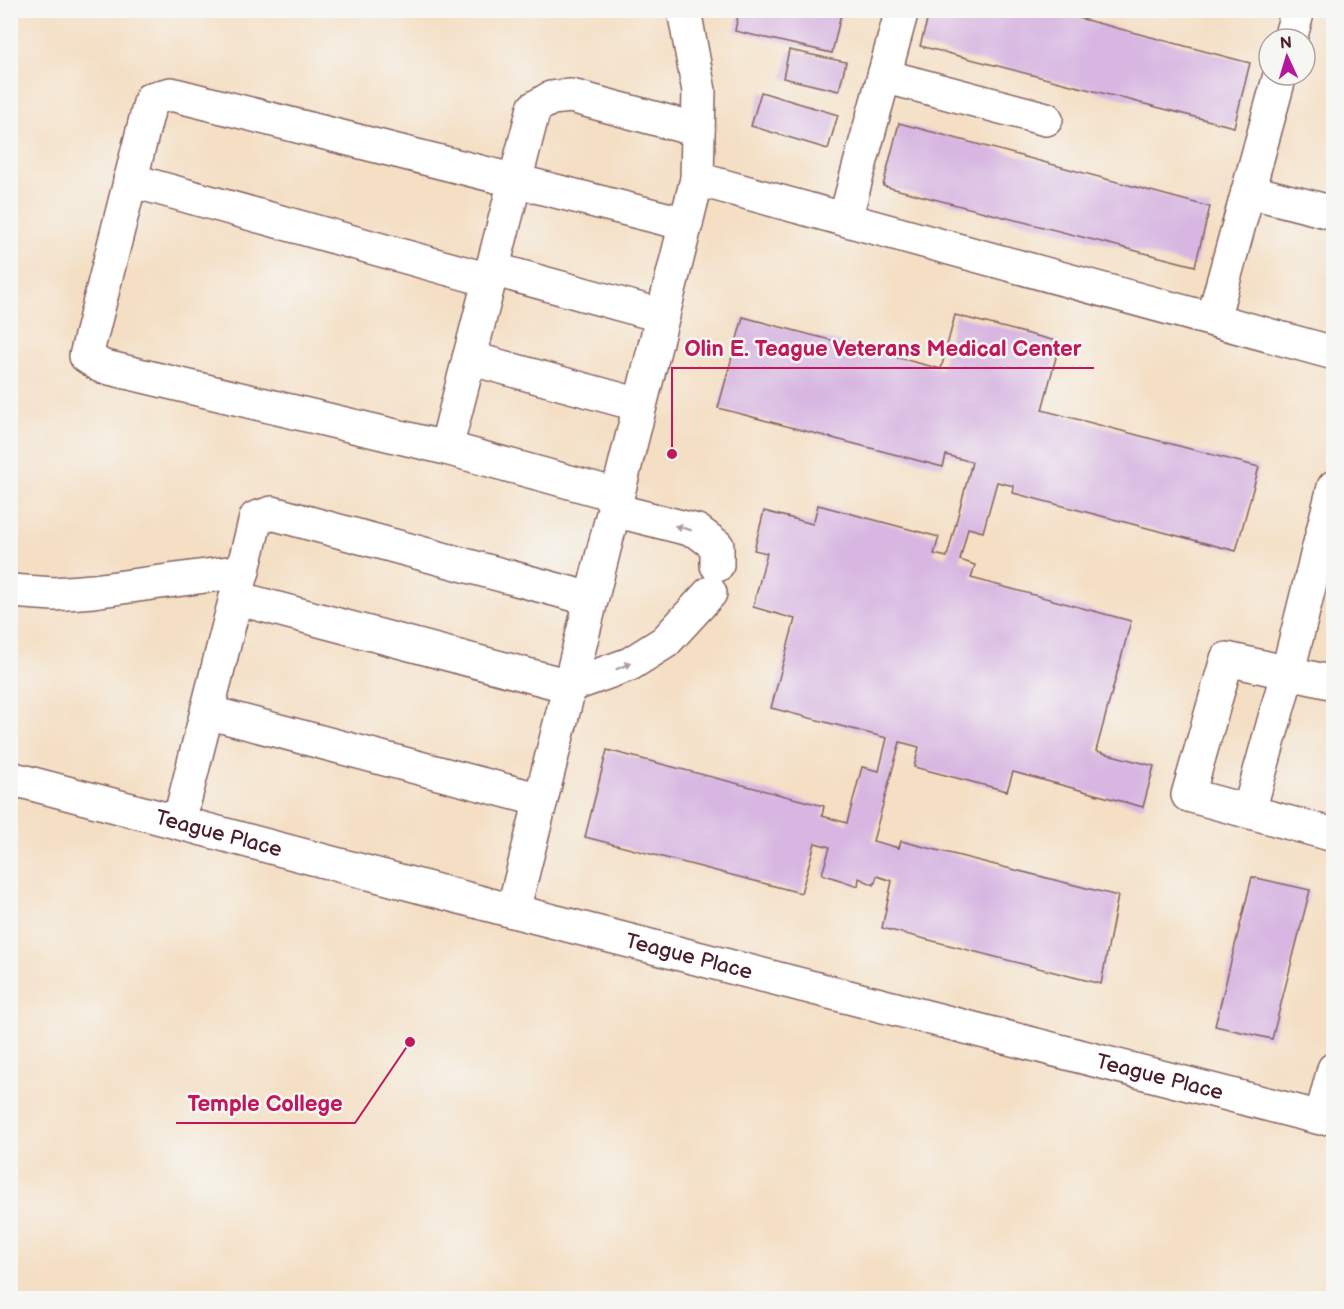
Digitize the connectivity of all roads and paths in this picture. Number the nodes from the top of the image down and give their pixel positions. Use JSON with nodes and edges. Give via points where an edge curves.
{"nodes":[{"id":1,"x":684,"y":10,"type":"edge"},
{"id":2,"x":902,"y":10,"type":"edge"},
{"id":3,"x":1298,"y":10,"type":"edge"},
{"id":4,"x":1293,"y":27,"type":"edge"},
{"id":5,"x":884,"y":76,"type":"junction"},
{"id":6,"x":1277,"y":87,"type":"edge"},
{"id":7,"x":1046,"y":119,"type":"dead end"},
{"id":8,"x":698,"y":130,"type":"junction"},
{"id":9,"x":697,"y":179,"type":"junction"},
{"id":10,"x":130,"y":180,"type":"junction"},
{"id":11,"x":515,"y":180,"type":"junction"},
{"id":12,"x":1248,"y":191,"type":"junction"},
{"id":13,"x":1334,"y":213,"type":"edge"},
{"id":14,"x":845,"y":219,"type":"junction"},
{"id":15,"x":686,"y":224,"type":"junction"},
{"id":16,"x":491,"y":274,"type":"junction"},
{"id":17,"x":663,"y":316,"type":"junction"},
{"id":18,"x":1213,"y":319,"type":"junction"},
{"id":19,"x":1334,"y":353,"type":"edge"},
{"id":20,"x":469,"y":358,"type":"junction"},
{"id":21,"x":640,"y":405,"type":"junction"},
{"id":22,"x":446,"y":448,"type":"junction"},
{"id":23,"x":1334,"y":487,"type":"edge"},
{"id":24,"x":616,"y":502,"type":"junction"},
{"id":25,"x":239,"y":585,"type":"junction"},
{"id":26,"x":12,"y":599,"type":"edge"},
{"id":27,"x":591,"y":599,"type":"junction"},
{"id":28,"x":1288,"y":672,"type":"junction"},
{"id":29,"x":1334,"y":683,"type":"edge"},
{"id":30,"x":569,"y":686,"type":"junction"},
{"id":31,"x":207,"y":712,"type":"junction"},
{"id":32,"x":10,"y":778,"type":"edge"},
{"id":33,"x":541,"y":800,"type":"junction"},
{"id":34,"x":1249,"y":811,"type":"junction"},
{"id":35,"x":179,"y":822,"type":"junction"},
{"id":36,"x":1334,"y":835,"type":"edge"},
{"id":37,"x":513,"y":911,"type":"junction"},
{"id":38,"x":1334,"y":1069,"type":"edge"}],
"edges":[{"from":1,"to":8,"type":"lane","via":[[699,91]]},
{"from":2,"to":5,"type":"lane"},
{"from":3,"to":4,"type":"lane"},
{"from":5,"to":7,"type":"lane"},
{"from":5,"to":14,"type":"lane"},
{"from":6,"to":12,"type":"lane"},
{"from":8,"to":9,"type":"lane"},
{"from":8,"to":11,"type":"lane","via":[[571,96],[551,98],[534,108]]},
{"from":9,"to":14,"type":"lane"},
{"from":9,"to":15,"type":"lane"},
{"from":10,"to":11,"type":"lane","via":[[151,99],[171,94]]},
{"from":10,"to":16,"type":"lane"},
{"from":10,"to":22,"type":"lane","via":[[86,356],[101,366]]},
{"from":11,"to":15,"type":"lane"},
{"from":11,"to":16,"type":"lane"},
{"from":12,"to":13,"type":"lane"},
{"from":12,"to":18,"type":"lane"},
{"from":14,"to":18,"type":"lane"},
{"from":15,"to":17,"type":"lane"},
{"from":16,"to":17,"type":"lane"},
{"from":16,"to":20,"type":"lane"},
{"from":17,"to":21,"type":"lane"},
{"from":18,"to":19,"type":"lane"},
{"from":20,"to":21,"type":"lane"},
{"from":20,"to":22,"type":"lane"},
{"from":21,"to":24,"type":"lane"},
{"from":22,"to":24,"type":"lane"},
{"from":23,"to":28,"type":"lane"},
{"from":24,"to":27,"type":"lane"},
{"from":30,"to":24,"type":"lane","one_way":true,"via":[[630,664],[665,642],[713,579],[717,546],[697,531]]},
{"from":25,"to":26,"type":"lane"},
{"from":25,"to":27,"type":"lane","via":[[256,518],[272,513]]},
{"from":25,"to":30,"type":"lane"},
{"from":25,"to":31,"type":"lane"},
{"from":27,"to":30,"type":"lane"},
{"from":28,"to":29,"type":"lane"},
{"from":28,"to":34,"type":"lane"},
{"from":28,"to":34,"type":"lane","via":[[1227,659],[1188,795]]},
{"from":30,"to":33,"type":"lane"},
{"from":31,"to":33,"type":"lane"},
{"from":31,"to":35,"type":"lane"},
{"from":32,"to":35,"type":"lane","name":"Teague Place"},
{"from":33,"to":37,"type":"lane"},
{"from":34,"to":36,"type":"lane"},
{"from":35,"to":37,"type":"lane","name":"Teague Place"},
{"from":37,"to":38,"type":"lane","name":"Teague Place","via":[[1321,1118]]}]}
